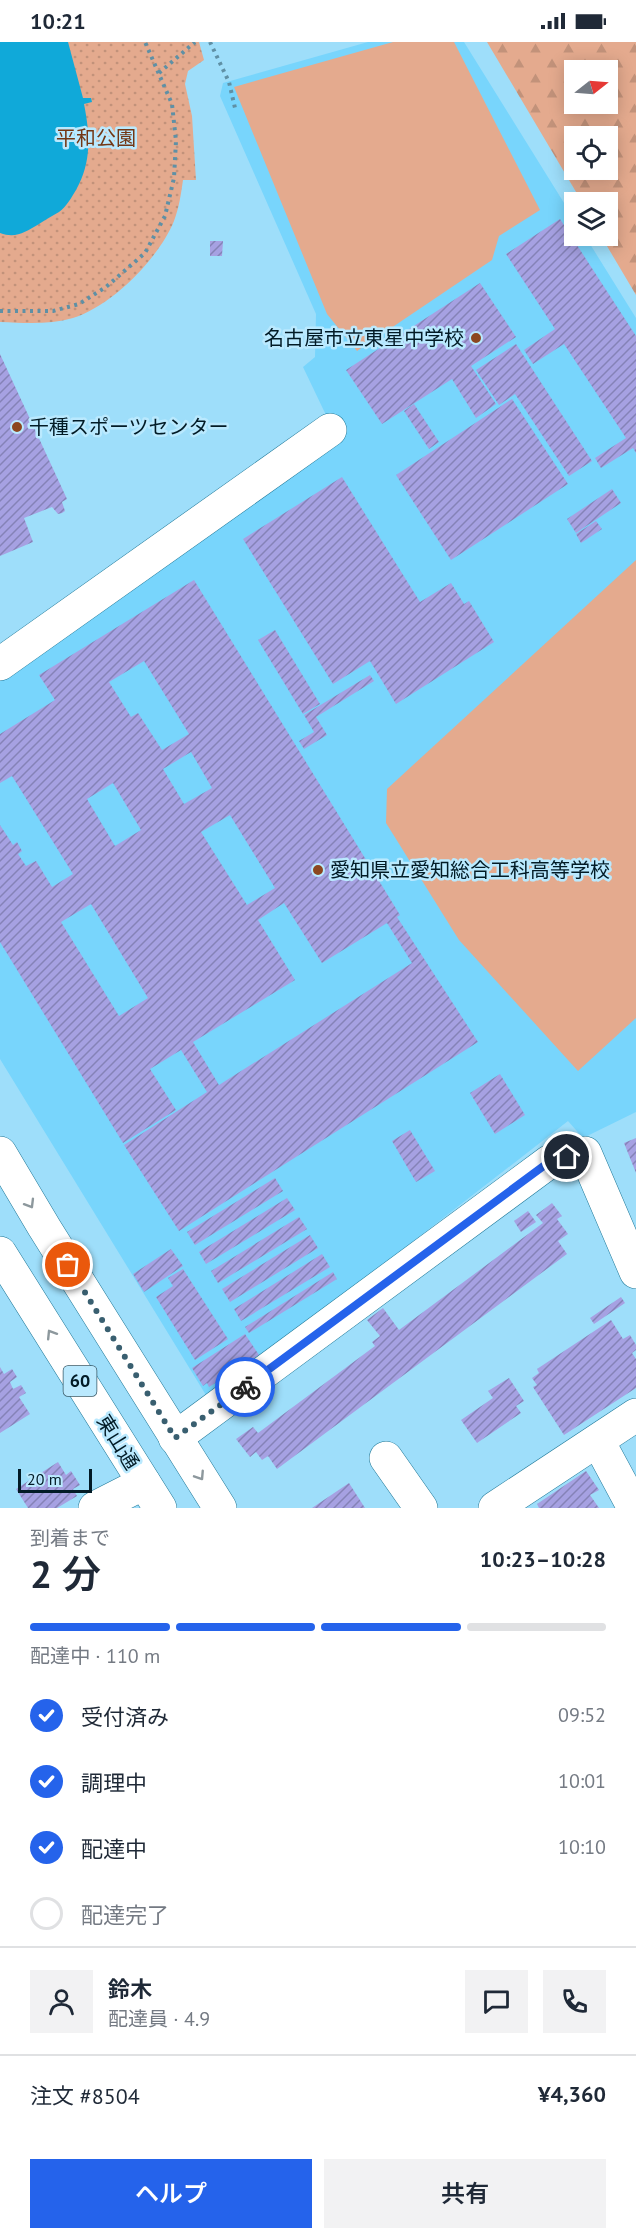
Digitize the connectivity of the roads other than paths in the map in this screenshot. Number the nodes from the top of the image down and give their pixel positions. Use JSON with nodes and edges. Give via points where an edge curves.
{"nodes":[{"id":1,"x":330,"y":429,"type":"dead end"},
{"id":2,"x":0,"y":664,"type":"edge"},
{"id":3,"x":0,"y":1153,"type":"edge"},
{"id":4,"x":0,"y":1253,"type":"edge"},
{"id":5,"x":636,"y":1272,"type":"edge"},
{"id":6,"x":636,"y":1415,"type":"edge"},
{"id":7,"x":175,"y":1438,"type":"junction"},
{"id":8,"x":598,"y":1441,"type":"junction"},
{"id":9,"x":386,"y":1458,"type":"dead end"},
{"id":10,"x":152,"y":1496,"type":"edge"},
{"id":11,"x":95,"y":1508,"type":"edge"},
{"id":12,"x":220,"y":1508,"type":"edge"},
{"id":13,"x":422,"y":1508,"type":"edge"},
{"id":14,"x":495,"y":1508,"type":"edge"},
{"id":15,"x":634,"y":1508,"type":"edge"}],
"edges":[{"from":1,"to":2,"type":"street"},
{"from":3,"to":7,"type":"street","number":"60","one_way":true},
{"from":10,"to":4,"type":"street","name":"東山通","number":"60","one_way":true},
{"from":5,"to":7,"type":"street","via":[[585,1153],[549,1162]]},
{"from":6,"to":8,"type":"street"},
{"from":7,"to":12,"type":"street","number":"60","one_way":true},
{"from":8,"to":14,"type":"street"},
{"from":8,"to":15,"type":"street"},
{"from":9,"to":13,"type":"street"},
{"from":10,"to":11,"type":"street"}]}
